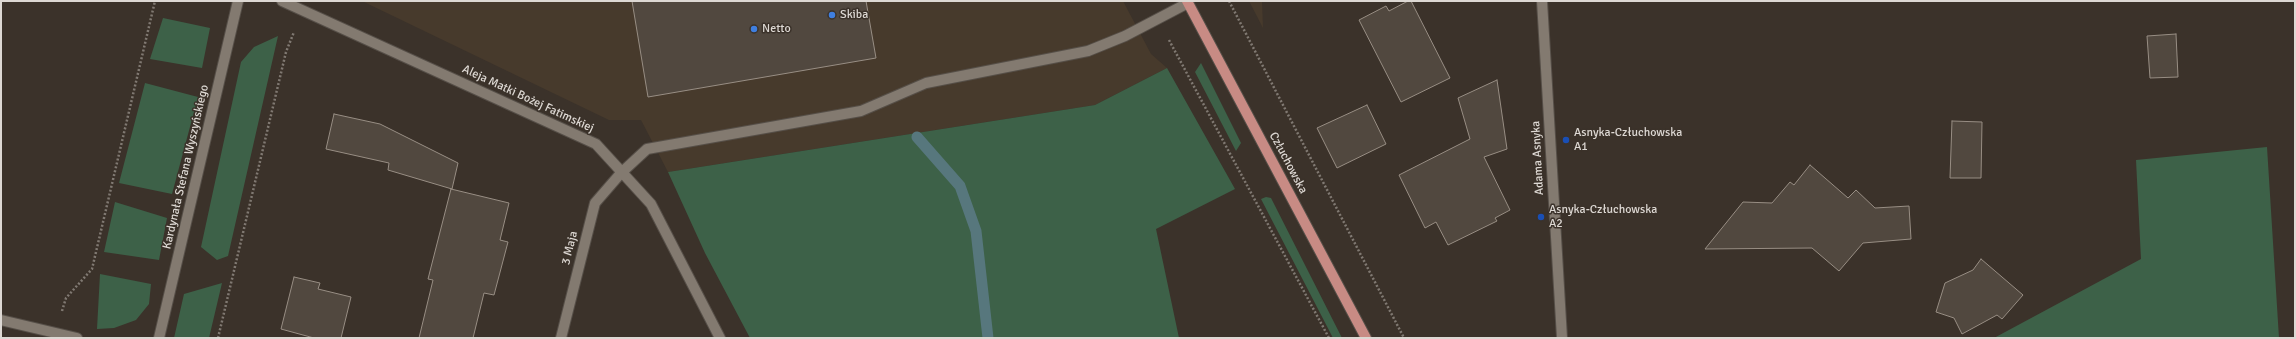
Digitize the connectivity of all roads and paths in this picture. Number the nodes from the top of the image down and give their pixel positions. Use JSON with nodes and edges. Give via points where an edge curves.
{"nodes":[{"id":1,"x":155,"y":1,"type":"edge"},
{"id":2,"x":238,"y":1,"type":"edge"},
{"id":3,"x":282,"y":1,"type":"edge"},
{"id":4,"x":1229,"y":1,"type":"edge"},
{"id":5,"x":1542,"y":1,"type":"edge"},
{"id":6,"x":1187,"y":2,"type":"edge"},
{"id":7,"x":303,"y":11,"type":"junction"},
{"id":8,"x":1158,"y":20,"type":"junction"},
{"id":9,"x":621,"y":173,"type":"junction"},
{"id":10,"x":1,"y":320,"type":"edge"},
{"id":11,"x":54,"y":332,"type":"junction"},
{"id":12,"x":77,"y":338,"type":"edge"},
{"id":13,"x":159,"y":338,"type":"edge"},
{"id":14,"x":218,"y":338,"type":"edge"},
{"id":15,"x":561,"y":338,"type":"edge"},
{"id":16,"x":720,"y":338,"type":"edge"},
{"id":17,"x":1328,"y":338,"type":"edge"},
{"id":18,"x":1366,"y":338,"type":"edge"},
{"id":19,"x":1404,"y":338,"type":"edge"},
{"id":20,"x":1562,"y":338,"type":"edge"}],
"edges":[{"from":1,"to":11,"type":"path","via":[[92,269],[66,298]]},
{"from":2,"to":13,"type":"street","name":"Kardynała Stefana Wyszyńskiego"},
{"from":3,"to":7,"type":"street","name":"Aleja Matki Bożej Fatimskiej"},
{"from":4,"to":19,"type":"path"},
{"from":5,"to":20,"type":"street","name":"Adama Asnyka"},
{"from":6,"to":8,"type":"street","name":"3 Maja"},
{"from":6,"to":18,"type":"main road","name":"Człuchowska"},
{"from":7,"to":9,"type":"street","name":"Aleja Matki Bożej Fatimskiej","via":[[596,144]]},
{"from":7,"to":14,"type":"path","via":[[286,52]]},
{"from":8,"to":9,"type":"street","name":"3 Maja","via":[[1088,50],[926,83],[861,111],[647,149]]},
{"from":8,"to":17,"type":"path"},
{"from":9,"to":15,"type":"street","name":"3 Maja","via":[[595,203]]},
{"from":9,"to":16,"type":"street","name":"Aleja Matki Bożej Fatimskiej","via":[[651,204]]},
{"from":10,"to":11,"type":"street"},
{"from":11,"to":12,"type":"street"}]}
